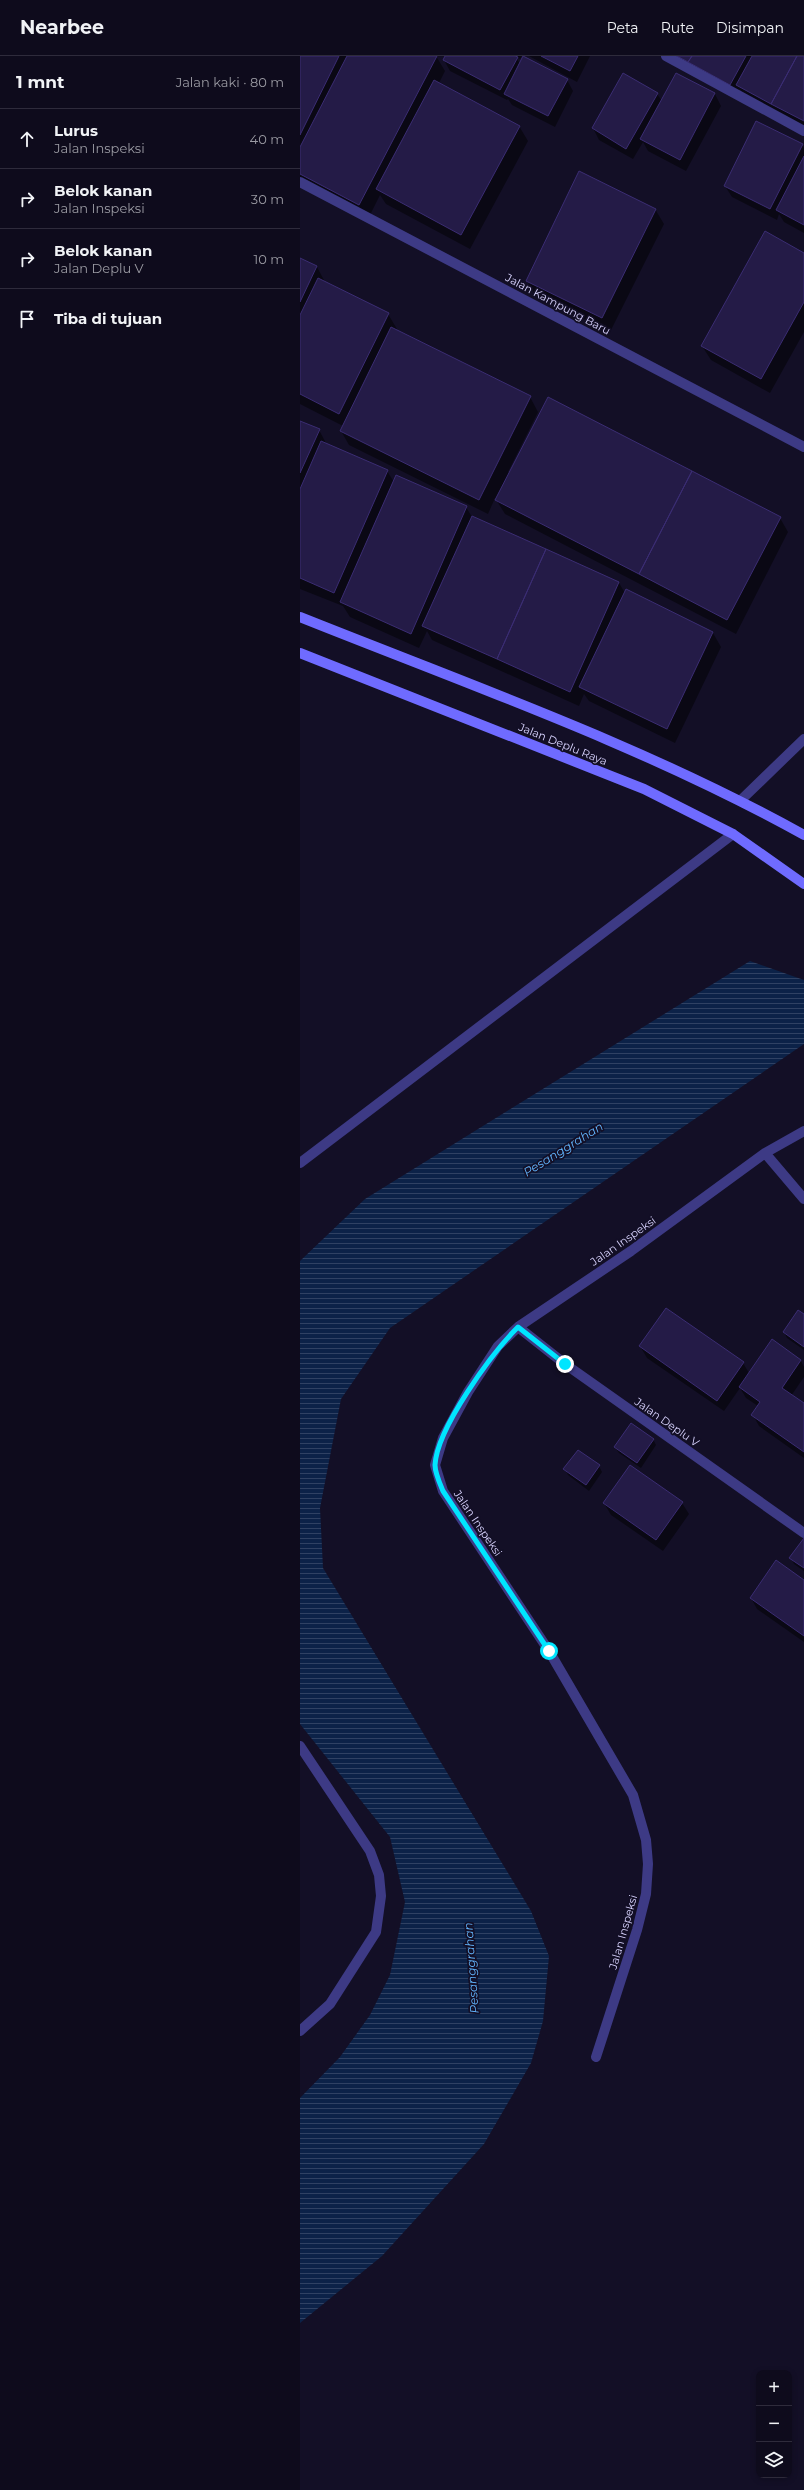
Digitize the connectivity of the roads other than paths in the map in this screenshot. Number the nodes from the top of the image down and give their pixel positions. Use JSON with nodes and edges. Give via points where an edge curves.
{"nodes":[{"id":1,"x":666,"y":56,"type":"edge"},
{"id":2,"x":804,"y":131,"type":"edge"},
{"id":3,"x":300,"y":182,"type":"edge"},
{"id":4,"x":804,"y":447,"type":"edge"},
{"id":5,"x":300,"y":617,"type":"edge"},
{"id":6,"x":300,"y":653,"type":"edge"},
{"id":7,"x":804,"y":739,"type":"edge"},
{"id":8,"x":741,"y":800,"type":"junction"},
{"id":9,"x":733,"y":834,"type":"junction"},
{"id":10,"x":804,"y":835,"type":"edge"},
{"id":11,"x":803,"y":884,"type":"edge"},
{"id":12,"x":804,"y":1131,"type":"edge"},
{"id":13,"x":765,"y":1153,"type":"junction"},
{"id":14,"x":300,"y":1163,"type":"edge"},
{"id":15,"x":804,"y":1199,"type":"edge"},
{"id":16,"x":518,"y":1327,"type":"junction"},
{"id":17,"x":804,"y":1533,"type":"edge"},
{"id":18,"x":300,"y":1746,"type":"edge"},
{"id":19,"x":300,"y":2031,"type":"edge"},
{"id":20,"x":596,"y":2057,"type":"dead end"}],
"edges":[{"from":1,"to":2,"type":"street"},
{"from":3,"to":4,"type":"street","name":"Jalan Kampung Baru"},
{"from":5,"to":8,"type":"main road","name":"Jalan Deplu Raya","via":[[660,762]]},
{"from":6,"to":9,"type":"main road","name":"Jalan Deplu Raya","via":[[644,789]]},
{"from":7,"to":8,"type":"street"},
{"from":8,"to":10,"type":"main road","name":"Jalan Deplu Raya"},
{"from":9,"to":11,"type":"main road","name":"Jalan Deplu Raya"},
{"from":9,"to":14,"type":"street"},
{"from":12,"to":13,"type":"street","name":"Jalan Inspeksi"},
{"from":13,"to":15,"type":"street"},
{"from":13,"to":16,"type":"street","name":"Jalan Inspeksi","via":[[631,1251]]},
{"from":16,"to":17,"type":"street","name":"Jalan Deplu V","via":[[565,1364]]},
{"from":16,"to":20,"type":"street","name":"Jalan Inspeksi","via":[[498,1346],[468,1392],[443,1438],[435,1466],[443,1491],[549,1651],[634,1795],[646,1840],[646,1894]]},
{"from":18,"to":19,"type":"street","via":[[370,1851],[379,1874],[381,1896],[376,1932],[330,2004]]}]}
